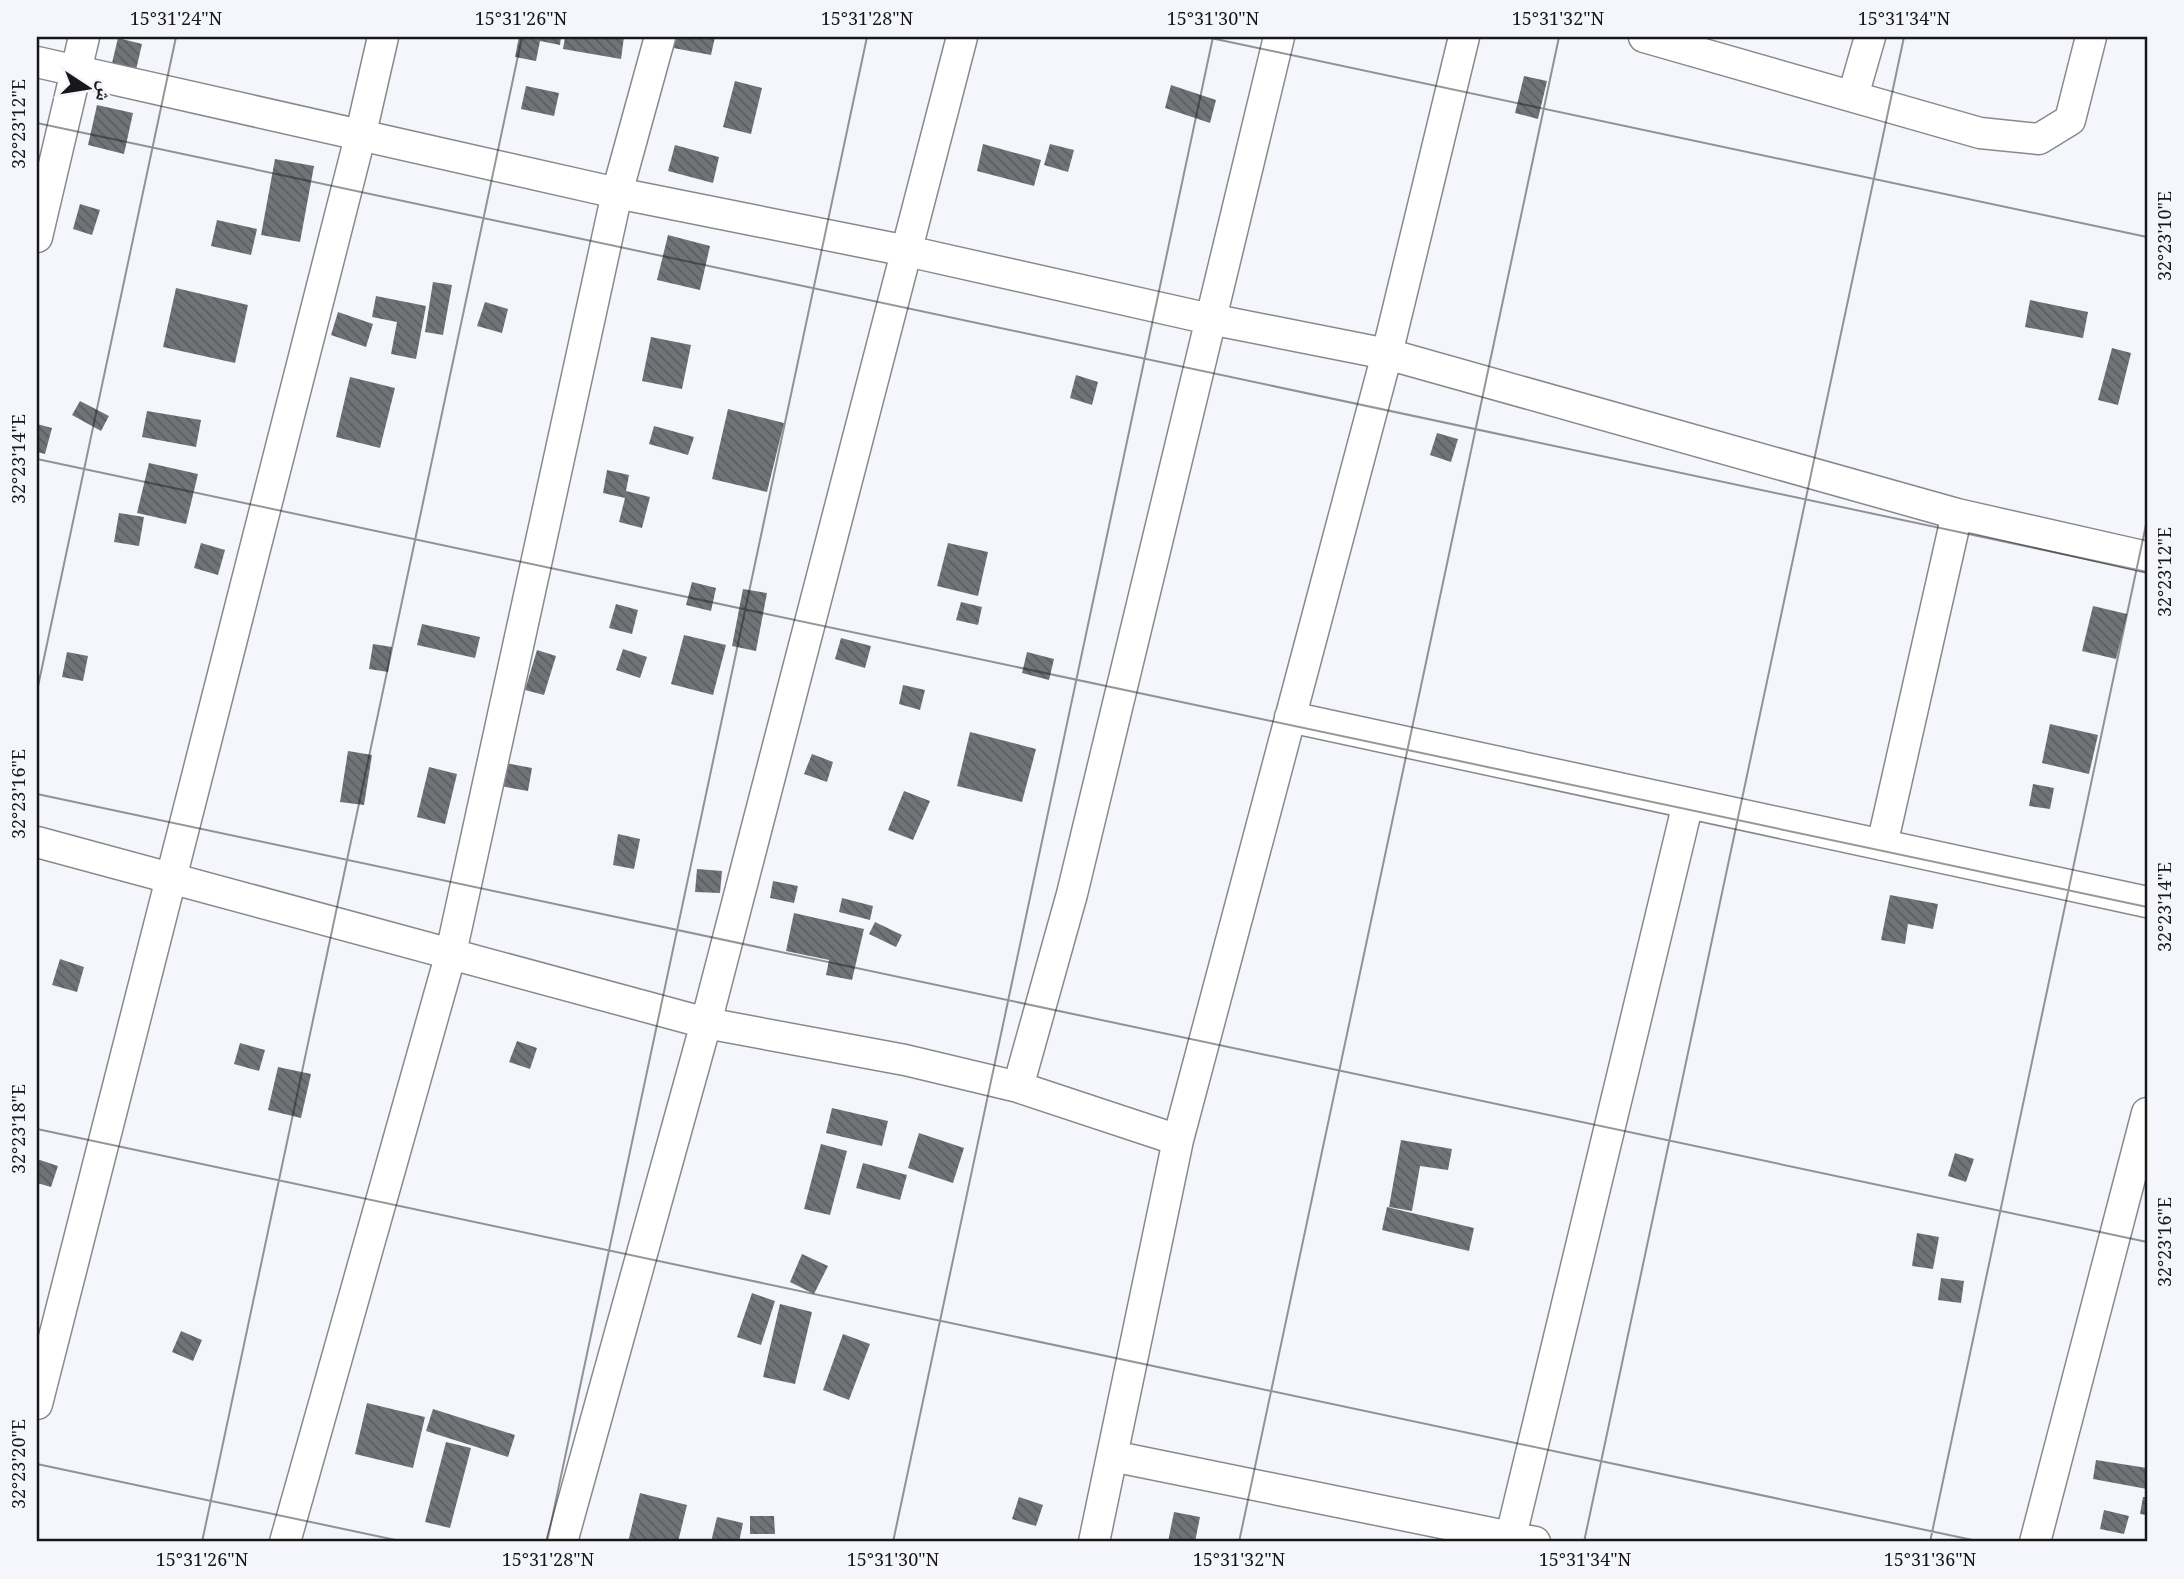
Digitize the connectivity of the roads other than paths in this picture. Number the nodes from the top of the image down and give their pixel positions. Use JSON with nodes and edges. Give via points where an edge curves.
{"nodes":[{"id":1,"x":84,"y":37,"type":"edge"},
{"id":2,"x":383,"y":37,"type":"edge"},
{"id":3,"x":660,"y":37,"type":"edge"},
{"id":4,"x":962,"y":37,"type":"edge"},
{"id":5,"x":1279,"y":37,"type":"edge"},
{"id":6,"x":1464,"y":37,"type":"edge"},
{"id":7,"x":1644,"y":37,"type":"edge"},
{"id":8,"x":1870,"y":37,"type":"edge"},
{"id":9,"x":2091,"y":37,"type":"edge"},
{"id":10,"x":37,"y":61,"type":"edge"},
{"id":11,"x":75,"y":71,"type":"junction"},
{"id":12,"x":1853,"y":96,"type":"junction"},
{"id":13,"x":361,"y":133,"type":"junction"},
{"id":14,"x":617,"y":192,"type":"junction"},
{"id":15,"x":37,"y":237,"type":"edge"},
{"id":16,"x":907,"y":251,"type":"junction"},
{"id":17,"x":1210,"y":318,"type":"junction"},
{"id":18,"x":1387,"y":354,"type":"junction"},
{"id":19,"x":1957,"y":514,"type":"junction"},
{"id":20,"x":2147,"y":557,"type":"edge"},
{"id":21,"x":1290,"y":717,"type":"junction"},
{"id":22,"x":1688,"y":803,"type":"junction"},
{"id":23,"x":37,"y":842,"type":"edge"},
{"id":24,"x":1882,"y":845,"type":"junction"},
{"id":25,"x":172,"y":878,"type":"junction"},
{"id":26,"x":2147,"y":902,"type":"edge"},
{"id":27,"x":451,"y":953,"type":"junction"},
{"id":28,"x":706,"y":1023,"type":"junction"},
{"id":29,"x":1018,"y":1087,"type":"junction"},
{"id":30,"x":2147,"y":1113,"type":"edge"},
{"id":31,"x":1178,"y":1140,"type":"junction"},
{"id":32,"x":37,"y":1404,"type":"edge"},
{"id":33,"x":1112,"y":1456,"type":"junction"},
{"id":34,"x":1523,"y":1539,"type":"edge"},
{"id":35,"x":285,"y":1542,"type":"edge"},
{"id":36,"x":562,"y":1542,"type":"edge"},
{"id":37,"x":1094,"y":1542,"type":"edge"},
{"id":38,"x":2035,"y":1542,"type":"edge"}],
"edges":[{"from":1,"to":11,"type":"street"},
{"from":2,"to":13,"type":"street"},
{"from":3,"to":14,"type":"street"},
{"from":4,"to":16,"type":"street"},
{"from":5,"to":17,"type":"street"},
{"from":6,"to":18,"type":"street"},
{"from":7,"to":12,"type":"street"},
{"from":8,"to":12,"type":"street"},
{"from":9,"to":12,"type":"street","via":[[2070,120],[2039,139],[1980,133]]},
{"from":10,"to":11,"type":"street"},
{"from":11,"to":13,"type":"street"},
{"from":11,"to":15,"type":"street"},
{"from":13,"to":14,"type":"street"},
{"from":13,"to":25,"type":"street"},
{"from":14,"to":16,"type":"street"},
{"from":14,"to":27,"type":"street"},
{"from":16,"to":17,"type":"street"},
{"from":16,"to":28,"type":"street"},
{"from":17,"to":18,"type":"street"},
{"from":17,"to":29,"type":"street","via":[[1072,894]]},
{"from":18,"to":19,"type":"street"},
{"from":18,"to":21,"type":"street"},
{"from":19,"to":20,"type":"street"},
{"from":19,"to":24,"type":"street"},
{"from":21,"to":22,"type":"street"},
{"from":21,"to":31,"type":"street"},
{"from":22,"to":24,"type":"street"},
{"from":22,"to":34,"type":"street"},
{"from":23,"to":25,"type":"street"},
{"from":24,"to":26,"type":"street"},
{"from":25,"to":27,"type":"street"},
{"from":25,"to":32,"type":"street"},
{"from":27,"to":28,"type":"street"},
{"from":27,"to":35,"type":"street"},
{"from":28,"to":29,"type":"street","via":[[905,1060]]},
{"from":28,"to":36,"type":"street"},
{"from":29,"to":31,"type":"street"},
{"from":30,"to":38,"type":"street"},
{"from":31,"to":33,"type":"street"},
{"from":33,"to":34,"type":"street"},
{"from":33,"to":37,"type":"street"}]}
